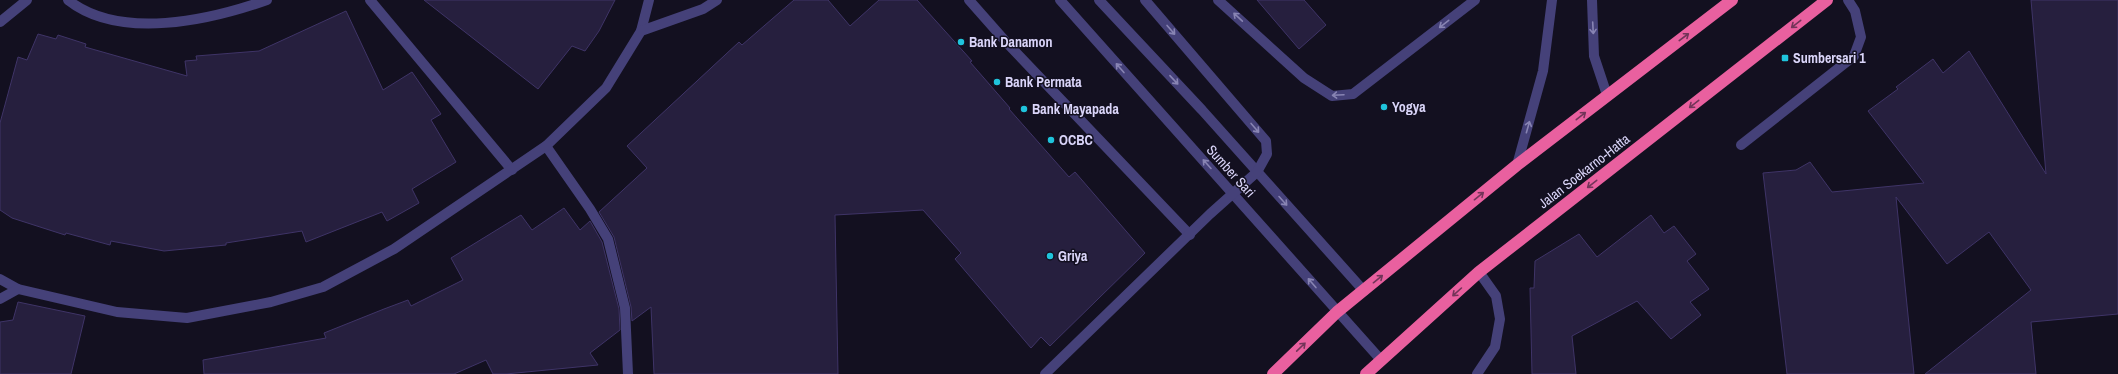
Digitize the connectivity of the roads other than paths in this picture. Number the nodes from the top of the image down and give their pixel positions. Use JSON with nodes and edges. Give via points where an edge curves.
{"nodes":[{"id":1,"x":27,"y":0,"type":"edge"},
{"id":2,"x":68,"y":0,"type":"edge"},
{"id":3,"x":267,"y":0,"type":"edge"},
{"id":4,"x":370,"y":0,"type":"edge"},
{"id":5,"x":649,"y":0,"type":"edge"},
{"id":6,"x":717,"y":0,"type":"edge"},
{"id":7,"x":969,"y":0,"type":"edge"},
{"id":8,"x":1060,"y":0,"type":"edge"},
{"id":9,"x":1099,"y":0,"type":"edge"},
{"id":10,"x":1145,"y":0,"type":"edge"},
{"id":11,"x":1218,"y":0,"type":"edge"},
{"id":12,"x":1475,"y":0,"type":"edge"},
{"id":13,"x":1552,"y":0,"type":"edge"},
{"id":14,"x":1592,"y":0,"type":"edge"},
{"id":15,"x":1732,"y":0,"type":"edge"},
{"id":16,"x":1827,"y":0,"type":"edge"},
{"id":17,"x":1848,"y":0,"type":"edge"},
{"id":18,"x":0,"y":22,"type":"edge"},
{"id":19,"x":641,"y":31,"type":"junction"},
{"id":20,"x":1607,"y":95,"type":"junction"},
{"id":21,"x":1741,"y":145,"type":"dead end"},
{"id":22,"x":546,"y":146,"type":"junction"},
{"id":23,"x":1517,"y":165,"type":"junction"},
{"id":24,"x":512,"y":170,"type":"junction"},
{"id":25,"x":1257,"y":172,"type":"junction"},
{"id":26,"x":1233,"y":193,"type":"junction"},
{"id":27,"x":1190,"y":235,"type":"junction"},
{"id":28,"x":1479,"y":272,"type":"junction"},
{"id":29,"x":0,"y":280,"type":"edge"},
{"id":30,"x":18,"y":289,"type":"junction"},
{"id":31,"x":1364,"y":291,"type":"junction"},
{"id":32,"x":0,"y":299,"type":"edge"},
{"id":33,"x":1337,"y":312,"type":"junction"},
{"id":34,"x":1381,"y":360,"type":"junction"},
{"id":35,"x":628,"y":374,"type":"edge"},
{"id":36,"x":1045,"y":374,"type":"edge"},
{"id":37,"x":1273,"y":374,"type":"edge"},
{"id":38,"x":1366,"y":374,"type":"edge"},
{"id":39,"x":1477,"y":374,"type":"edge"}],
"edges":[{"from":1,"to":18,"type":"street"},
{"from":2,"to":3,"type":"street","via":[[98,16],[126,23],[172,22],[216,15]]},
{"from":4,"to":24,"type":"street"},
{"from":5,"to":19,"type":"street"},
{"from":6,"to":19,"type":"street","via":[[703,9]]},
{"from":7,"to":27,"type":"street"},
{"from":26,"to":8,"type":"street","name":"Sumber Sari","one_way":true},
{"from":9,"to":25,"type":"street","name":"Sumber Sari","one_way":true},
{"from":10,"to":25,"type":"street","one_way":true,"via":[[1266,140],[1268,154]]},
{"from":12,"to":11,"type":"street","one_way":true,"via":[[1353,94],[1332,96],[1304,78]]},
{"from":23,"to":13,"type":"street","one_way":true,"via":[[1543,71]]},
{"from":14,"to":20,"type":"street","one_way":true,"via":[[1594,56]]},
{"from":20,"to":15,"type":"highway","one_way":true},
{"from":16,"to":28,"type":"highway","name":"Jalan Soekarno-Hatta","one_way":true},
{"from":17,"to":21,"type":"street","via":[[1855,11],[1861,37],[1854,56]]},
{"from":19,"to":22,"type":"street","via":[[606,88]]},
{"from":23,"to":20,"type":"highway","one_way":true},
{"from":22,"to":24,"type":"street"},
{"from":22,"to":35,"type":"street","via":[[608,239],[624,308]]},
{"from":31,"to":23,"type":"highway","one_way":true},
{"from":24,"to":30,"type":"street","via":[[394,249],[323,286],[271,302],[187,318],[117,312]]},
{"from":25,"to":26,"type":"street"},
{"from":25,"to":31,"type":"street","name":"Sumber Sari","one_way":true},
{"from":26,"to":27,"type":"street"},
{"from":33,"to":26,"type":"street","name":"Sumber Sari","one_way":true},
{"from":27,"to":36,"type":"street"},
{"from":28,"to":34,"type":"highway","name":"Jalan Soekarno-Hatta","one_way":true},
{"from":28,"to":39,"type":"street","via":[[1496,296],[1500,319],[1495,347]]},
{"from":29,"to":30,"type":"street"},
{"from":30,"to":32,"type":"street"},
{"from":31,"to":33,"type":"highway"},
{"from":33,"to":34,"type":"street","name":"Sumber Sari"},
{"from":37,"to":33,"type":"highway","one_way":true},
{"from":34,"to":38,"type":"highway","name":"Jalan Soekarno-Hatta"}]}
